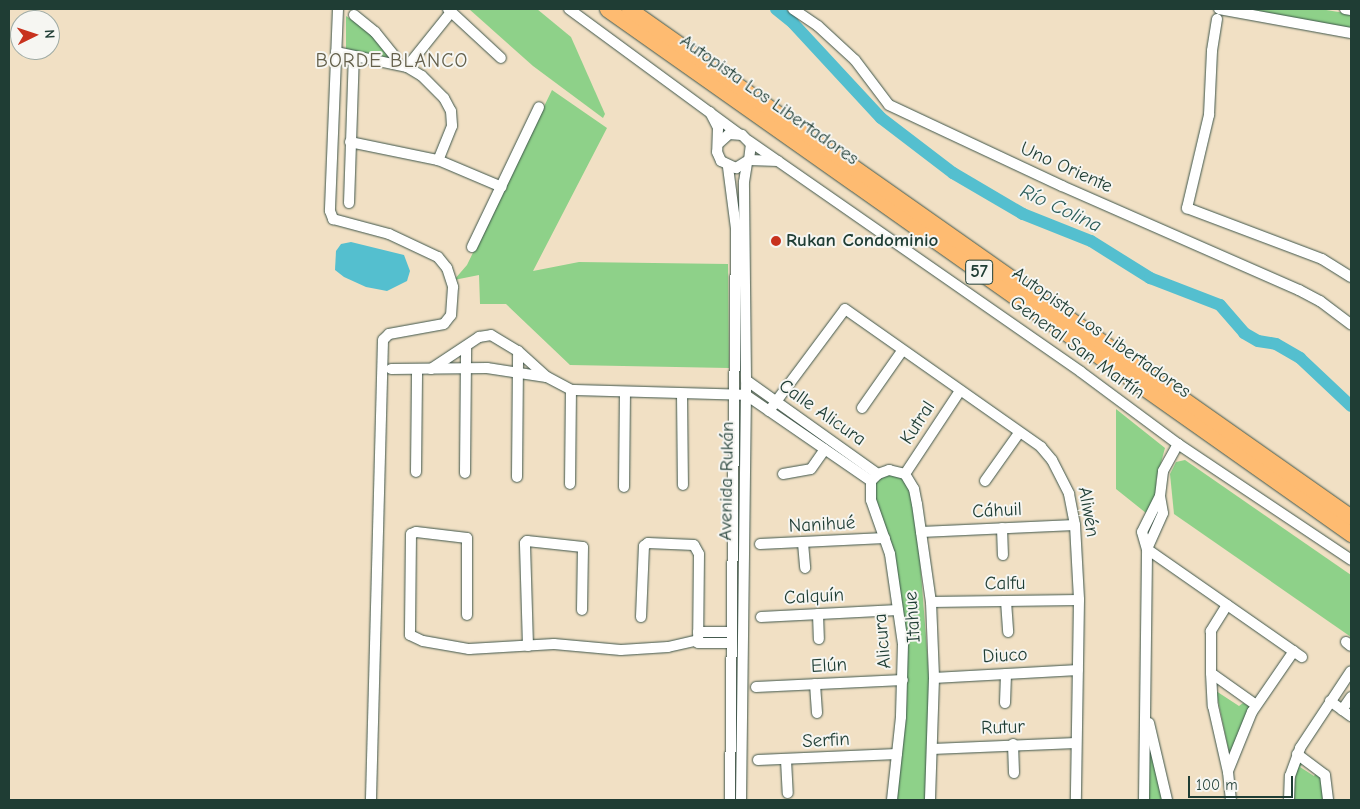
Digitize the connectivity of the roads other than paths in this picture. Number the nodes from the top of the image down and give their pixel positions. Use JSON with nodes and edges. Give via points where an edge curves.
{"nodes":[{"id":1,"x":338,"y":9,"type":"edge"},
{"id":2,"x":569,"y":9,"type":"edge"},
{"id":3,"x":607,"y":9,"type":"edge"},
{"id":4,"x":629,"y":9,"type":"edge"},
{"id":5,"x":793,"y":9,"type":"edge"},
{"id":6,"x":1345,"y":9,"type":"edge"},
{"id":7,"x":450,"y":10,"type":"edge"},
{"id":8,"x":1351,"y":10,"type":"edge"},
{"id":9,"x":1219,"y":13,"type":"edge"},
{"id":10,"x":354,"y":15,"type":"dead end"},
{"id":11,"x":1351,"y":33,"type":"edge"},
{"id":12,"x":336,"y":52,"type":"junction"},
{"id":13,"x":354,"y":56,"type":"junction"},
{"id":14,"x":500,"y":58,"type":"dead end"},
{"id":15,"x":395,"y":64,"type":"junction"},
{"id":16,"x":407,"y":67,"type":"junction"},
{"id":17,"x":538,"y":107,"type":"dead end"},
{"id":18,"x":708,"y":110,"type":"junction"},
{"id":19,"x":738,"y":134,"type":"junction"},
{"id":20,"x":749,"y":141,"type":"junction"},
{"id":21,"x":350,"y":142,"type":"junction"},
{"id":22,"x":719,"y":143,"type":"junction"},
{"id":23,"x":438,"y":160,"type":"junction"},
{"id":24,"x":748,"y":161,"type":"junction"},
{"id":25,"x":783,"y":163,"type":"junction"},
{"id":26,"x":728,"y":167,"type":"junction"},
{"id":27,"x":502,"y":187,"type":"junction"},
{"id":28,"x":348,"y":203,"type":"dead end"},
{"id":29,"x":472,"y":247,"type":"dead end"},
{"id":30,"x":1351,"y":277,"type":"edge"},
{"id":31,"x":740,"y":284,"type":"junction"},
{"id":32,"x":1351,"y":324,"type":"edge"},
{"id":33,"x":466,"y":348,"type":"junction"},
{"id":34,"x":518,"y":351,"type":"junction"},
{"id":35,"x":902,"y":351,"type":"junction"},
{"id":36,"x":466,"y":368,"type":"junction"},
{"id":37,"x":391,"y":369,"type":"dead end"},
{"id":38,"x":431,"y":369,"type":"junction"},
{"id":39,"x":417,"y":371,"type":"junction"},
{"id":40,"x":518,"y":371,"type":"junction"},
{"id":41,"x":547,"y":377,"type":"junction"},
{"id":42,"x":746,"y":380,"type":"junction"},
{"id":43,"x":571,"y":390,"type":"junction"},
{"id":44,"x":960,"y":391,"type":"junction"},
{"id":45,"x":625,"y":392,"type":"junction"},
{"id":46,"x":682,"y":394,"type":"junction"},
{"id":47,"x":733,"y":394,"type":"junction"},
{"id":48,"x":746,"y":395,"type":"junction"},
{"id":49,"x":776,"y":401,"type":"junction"},
{"id":50,"x":862,"y":408,"type":"dead end"},
{"id":51,"x":770,"y":411,"type":"junction"},
{"id":52,"x":1020,"y":433,"type":"junction"},
{"id":53,"x":1178,"y":444,"type":"junction"},
{"id":54,"x":825,"y":449,"type":"junction"},
{"id":55,"x":416,"y":472,"type":"dead end"},
{"id":56,"x":465,"y":473,"type":"dead end"},
{"id":57,"x":783,"y":474,"type":"dead end"},
{"id":58,"x":905,"y":474,"type":"junction"},
{"id":59,"x":517,"y":478,"type":"dead end"},
{"id":60,"x":874,"y":478,"type":"junction"},
{"id":61,"x":985,"y":481,"type":"dead end"},
{"id":62,"x":570,"y":484,"type":"dead end"},
{"id":63,"x":683,"y":485,"type":"dead end"},
{"id":64,"x":624,"y":487,"type":"dead end"},
{"id":65,"x":1160,"y":496,"type":"junction"},
{"id":66,"x":1351,"y":517,"type":"edge"},
{"id":67,"x":1147,"y":519,"type":"junction"},
{"id":68,"x":1075,"y":525,"type":"junction"},
{"id":69,"x":1159,"y":527,"type":"junction"},
{"id":70,"x":1002,"y":528,"type":"junction"},
{"id":71,"x":921,"y":532,"type":"junction"},
{"id":72,"x":1351,"y":534,"type":"edge"},
{"id":73,"x":885,"y":538,"type":"junction"},
{"id":74,"x":732,"y":543,"type":"junction"},
{"id":75,"x":744,"y":543,"type":"junction"},
{"id":76,"x":760,"y":544,"type":"dead end"},
{"id":77,"x":803,"y":544,"type":"junction"},
{"id":78,"x":1147,"y":549,"type":"junction"},
{"id":79,"x":1003,"y":555,"type":"dead end"},
{"id":80,"x":1351,"y":560,"type":"edge"},
{"id":81,"x":805,"y":568,"type":"dead end"},
{"id":82,"x":1079,"y":600,"type":"junction"},
{"id":83,"x":1006,"y":601,"type":"junction"},
{"id":84,"x":931,"y":602,"type":"junction"},
{"id":85,"x":1228,"y":605,"type":"junction"},
{"id":86,"x":582,"y":610,"type":"dead end"},
{"id":87,"x":898,"y":610,"type":"junction"},
{"id":88,"x":467,"y":614,"type":"dead end"},
{"id":89,"x":818,"y":614,"type":"junction"},
{"id":90,"x":641,"y":617,"type":"dead end"},
{"id":91,"x":761,"y":617,"type":"dead end"},
{"id":92,"x":731,"y":632,"type":"junction"},
{"id":93,"x":1008,"y":632,"type":"dead end"},
{"id":94,"x":698,"y":638,"type":"junction"},
{"id":95,"x":819,"y":639,"type":"dead end"},
{"id":96,"x":731,"y":643,"type":"junction"},
{"id":97,"x":528,"y":646,"type":"junction"},
{"id":98,"x":1078,"y":670,"type":"junction"},
{"id":99,"x":1351,"y":671,"type":"edge"},
{"id":100,"x":1211,"y":673,"type":"junction"},
{"id":101,"x":1006,"y":674,"type":"junction"},
{"id":102,"x":934,"y":678,"type":"junction"},
{"id":103,"x":903,"y":680,"type":"junction"},
{"id":104,"x":815,"y":684,"type":"junction"},
{"id":105,"x":756,"y":688,"type":"dead end"},
{"id":106,"x":731,"y":691,"type":"junction"},
{"id":107,"x":743,"y":691,"type":"junction"},
{"id":108,"x":1351,"y":697,"type":"edge"},
{"id":109,"x":1330,"y":701,"type":"junction"},
{"id":110,"x":1005,"y":703,"type":"dead end"},
{"id":111,"x":1256,"y":705,"type":"junction"},
{"id":112,"x":1342,"y":710,"type":"junction"},
{"id":113,"x":817,"y":713,"type":"dead end"},
{"id":114,"x":1146,"y":713,"type":"junction"},
{"id":115,"x":1351,"y":716,"type":"edge"},
{"id":116,"x":1076,"y":743,"type":"junction"},
{"id":117,"x":1013,"y":744,"type":"junction"},
{"id":118,"x":932,"y":749,"type":"junction"},
{"id":119,"x":897,"y":754,"type":"junction"},
{"id":120,"x":1297,"y":754,"type":"junction"},
{"id":121,"x":758,"y":760,"type":"dead end"},
{"id":122,"x":786,"y":760,"type":"junction"},
{"id":123,"x":1228,"y":772,"type":"junction"},
{"id":124,"x":1014,"y":773,"type":"dead end"},
{"id":125,"x":788,"y":793,"type":"dead end"},
{"id":126,"x":371,"y":800,"type":"edge"},
{"id":127,"x":730,"y":800,"type":"edge"},
{"id":128,"x":741,"y":800,"type":"edge"},
{"id":129,"x":892,"y":800,"type":"edge"},
{"id":130,"x":930,"y":800,"type":"edge"},
{"id":131,"x":1076,"y":800,"type":"edge"},
{"id":132,"x":1144,"y":800,"type":"edge"},
{"id":133,"x":1167,"y":800,"type":"edge"},
{"id":134,"x":1231,"y":800,"type":"edge"},
{"id":135,"x":1289,"y":800,"type":"edge"},
{"id":136,"x":1328,"y":800,"type":"edge"}],
"edges":[{"from":1,"to":12,"type":"street"},
{"from":2,"to":18,"type":"street"},
{"from":3,"to":72,"type":"highway","name":"Autopista Los Libertadores","number":"57"},
{"from":4,"to":66,"type":"highway","name":"Autopista Los Libertadores","number":"57"},
{"from":5,"to":32,"type":"street","name":"Uno Oriente","via":[[818,26],[855,60],[889,105],[1062,186],[1299,290]]},
{"from":6,"to":8,"type":"street"},
{"from":7,"to":14,"type":"street"},
{"from":7,"to":16,"type":"street"},
{"from":9,"to":11,"type":"street"},
{"from":9,"to":30,"type":"street","via":[[1212,51],[1209,115],[1187,208],[1322,259]]},
{"from":10,"to":15,"type":"street","via":[[376,32],[395,56]]},
{"from":12,"to":13,"type":"street"},
{"from":12,"to":126,"type":"street","via":[[330,210],[333,220],[389,234],[438,257],[447,268],[452,286],[451,315],[444,324],[389,334],[383,340]]},
{"from":13,"to":15,"type":"street"},
{"from":13,"to":21,"type":"street"},
{"from":15,"to":16,"type":"street"},
{"from":16,"to":23,"type":"street","via":[[422,76],[444,98],[452,112],[452,126]]},
{"from":17,"to":27,"type":"street"},
{"from":18,"to":19,"type":"street"},
{"from":18,"to":22,"type":"street","via":[[716,123]]},
{"from":19,"to":20,"type":"street"},
{"from":19,"to":22,"type":"street","via":[[729,134]]},
{"from":20,"to":24,"type":"street","via":[[752,148]]},
{"from":20,"to":25,"type":"street","name":"General San Martín"},
{"from":21,"to":23,"type":"street"},
{"from":21,"to":28,"type":"street"},
{"from":22,"to":26,"type":"street","via":[[718,157]]},
{"from":23,"to":27,"type":"street"},
{"from":24,"to":25,"type":"street","name":"General San Martín"},
{"from":24,"to":26,"type":"street","via":[[740,167]]},
{"from":24,"to":31,"type":"street","name":"Avenida Rukán"},
{"from":25,"to":53,"type":"street","name":"General San Martín"},
{"from":26,"to":31,"type":"street","name":"Avenida Rukán"},
{"from":27,"to":29,"type":"street"},
{"from":31,"to":42,"type":"street","name":"Avenida Rukán"},
{"from":31,"to":47,"type":"street","name":"Avenida Rukán"},
{"from":33,"to":34,"type":"street","via":[[483,336],[492,335]]},
{"from":33,"to":36,"type":"street"},
{"from":33,"to":38,"type":"street"},
{"from":34,"to":40,"type":"street"},
{"from":34,"to":41,"type":"street"},
{"from":35,"to":44,"type":"street","name":"Aliwén"},
{"from":35,"to":49,"type":"street","name":"Aliwén","via":[[845,309]]},
{"from":35,"to":50,"type":"street"},
{"from":36,"to":38,"type":"street"},
{"from":36,"to":40,"type":"street"},
{"from":36,"to":56,"type":"street"},
{"from":37,"to":39,"type":"street"},
{"from":38,"to":39,"type":"street"},
{"from":39,"to":55,"type":"street"},
{"from":40,"to":41,"type":"street"},
{"from":40,"to":59,"type":"street"},
{"from":41,"to":43,"type":"street"},
{"from":42,"to":48,"type":"street","name":"Avenida Rukán"},
{"from":42,"to":49,"type":"street","name":"Calle Alicura"},
{"from":43,"to":45,"type":"street"},
{"from":43,"to":62,"type":"street"},
{"from":44,"to":52,"type":"street","name":"Aliwén"},
{"from":44,"to":58,"type":"street","name":"Kutral"},
{"from":45,"to":46,"type":"street"},
{"from":45,"to":64,"type":"street"},
{"from":46,"to":47,"type":"street"},
{"from":46,"to":63,"type":"street"},
{"from":47,"to":48,"type":"street"},
{"from":47,"to":74,"type":"street","name":"Avenida Rukán"},
{"from":48,"to":51,"type":"street","name":"Calle Alicura"},
{"from":48,"to":75,"type":"street","name":"Avenida Rukán"},
{"from":49,"to":51,"type":"street"},
{"from":49,"to":60,"type":"street","name":"Calle Alicura"},
{"from":51,"to":54,"type":"street","name":"Calle Alicura"},
{"from":52,"to":61,"type":"street"},
{"from":52,"to":68,"type":"street","name":"Aliwén","via":[[1041,447],[1057,468],[1070,494]]},
{"from":53,"to":65,"type":"street","via":[[1163,471]]},
{"from":53,"to":80,"type":"street","name":"General San Martín"},
{"from":54,"to":57,"type":"street","via":[[811,469]]},
{"from":54,"to":60,"type":"street","name":"Calle Alicura"},
{"from":58,"to":60,"type":"street","via":[[889,470]]},
{"from":58,"to":71,"type":"street","name":"Itahue","via":[[914,488]]},
{"from":60,"to":73,"type":"street","name":"Alicura","via":[[871,500]]},
{"from":65,"to":67,"type":"street"},
{"from":65,"to":69,"type":"street","via":[[1163,513]]},
{"from":67,"to":69,"type":"street"},
{"from":67,"to":78,"type":"street","via":[[1142,532]]},
{"from":68,"to":70,"type":"street","name":"Cáhuil"},
{"from":68,"to":82,"type":"street","name":"Aliwén"},
{"from":69,"to":78,"type":"street","via":[[1150,537]]},
{"from":70,"to":71,"type":"street","name":"Cáhuil"},
{"from":70,"to":79,"type":"street"},
{"from":71,"to":84,"type":"street","name":"Itahue"},
{"from":73,"to":77,"type":"street","name":"Nanihué"},
{"from":73,"to":87,"type":"street","name":"Alicura"},
{"from":74,"to":75,"type":"street"},
{"from":74,"to":92,"type":"street","name":"Avenida Rukán"},
{"from":75,"to":107,"type":"street","name":"Avenida Rukán"},
{"from":76,"to":77,"type":"street","name":"Nanihué"},
{"from":77,"to":81,"type":"street"},
{"from":78,"to":85,"type":"street"},
{"from":78,"to":114,"type":"street"},
{"from":82,"to":83,"type":"street","name":"Calfu"},
{"from":82,"to":98,"type":"street","name":"Aliwén"},
{"from":83,"to":84,"type":"street","name":"Calfu"},
{"from":83,"to":93,"type":"street"},
{"from":84,"to":102,"type":"street","name":"Itahue"},
{"from":85,"to":100,"type":"street","via":[[1211,631]]},
{"from":85,"to":111,"type":"street","via":[[1298,654]]},
{"from":86,"to":97,"type":"street","via":[[583,546],[527,541]]},
{"from":87,"to":89,"type":"street","name":"Calquín"},
{"from":87,"to":103,"type":"street","name":"Alicura"},
{"from":88,"to":97,"type":"street","via":[[466,538],[411,534],[410,635],[470,649]]},
{"from":89,"to":91,"type":"street","name":"Calquín"},
{"from":89,"to":95,"type":"street"},
{"from":90,"to":94,"type":"street","via":[[644,546],[648,543],[694,545],[699,554]]},
{"from":92,"to":94,"type":"street"},
{"from":92,"to":96,"type":"street","name":"Avenida Rukán"},
{"from":94,"to":96,"type":"street"},
{"from":94,"to":97,"type":"street","via":[[629,650],[568,644]]},
{"from":96,"to":106,"type":"street","name":"Avenida Rukán"},
{"from":98,"to":101,"type":"street","name":"Diuco"},
{"from":98,"to":116,"type":"street","name":"Aliwén"},
{"from":99,"to":109,"type":"street"},
{"from":100,"to":111,"type":"street"},
{"from":100,"to":123,"type":"street","via":[[1214,713]]},
{"from":101,"to":102,"type":"street","name":"Diuco"},
{"from":101,"to":110,"type":"street"},
{"from":102,"to":118,"type":"street","name":"Itahue"},
{"from":103,"to":104,"type":"street","name":"Elún"},
{"from":103,"to":119,"type":"street","name":"Alicura"},
{"from":104,"to":105,"type":"street","name":"Elún"},
{"from":104,"to":113,"type":"street"},
{"from":106,"to":107,"type":"street"},
{"from":106,"to":127,"type":"street","name":"Avenida Rukán"},
{"from":107,"to":128,"type":"street","name":"Avenida Rukán"},
{"from":108,"to":112,"type":"street"},
{"from":109,"to":112,"type":"street"},
{"from":109,"to":120,"type":"street"},
{"from":111,"to":123,"type":"street"},
{"from":112,"to":115,"type":"street"},
{"from":114,"to":132,"type":"street"},
{"from":114,"to":133,"type":"street"},
{"from":116,"to":117,"type":"street","name":"Rutur"},
{"from":116,"to":131,"type":"street","name":"Aliwén"},
{"from":117,"to":118,"type":"street","name":"Rutur"},
{"from":117,"to":124,"type":"street"},
{"from":118,"to":130,"type":"street","name":"Itahue"},
{"from":119,"to":122,"type":"street","name":"Serfin"},
{"from":119,"to":129,"type":"street","name":"Alicura"},
{"from":120,"to":135,"type":"street","via":[[1288,785]]},
{"from":120,"to":136,"type":"street","via":[[1324,774]]},
{"from":121,"to":122,"type":"street","name":"Serfin"},
{"from":122,"to":125,"type":"street"},
{"from":123,"to":134,"type":"street"}]}
